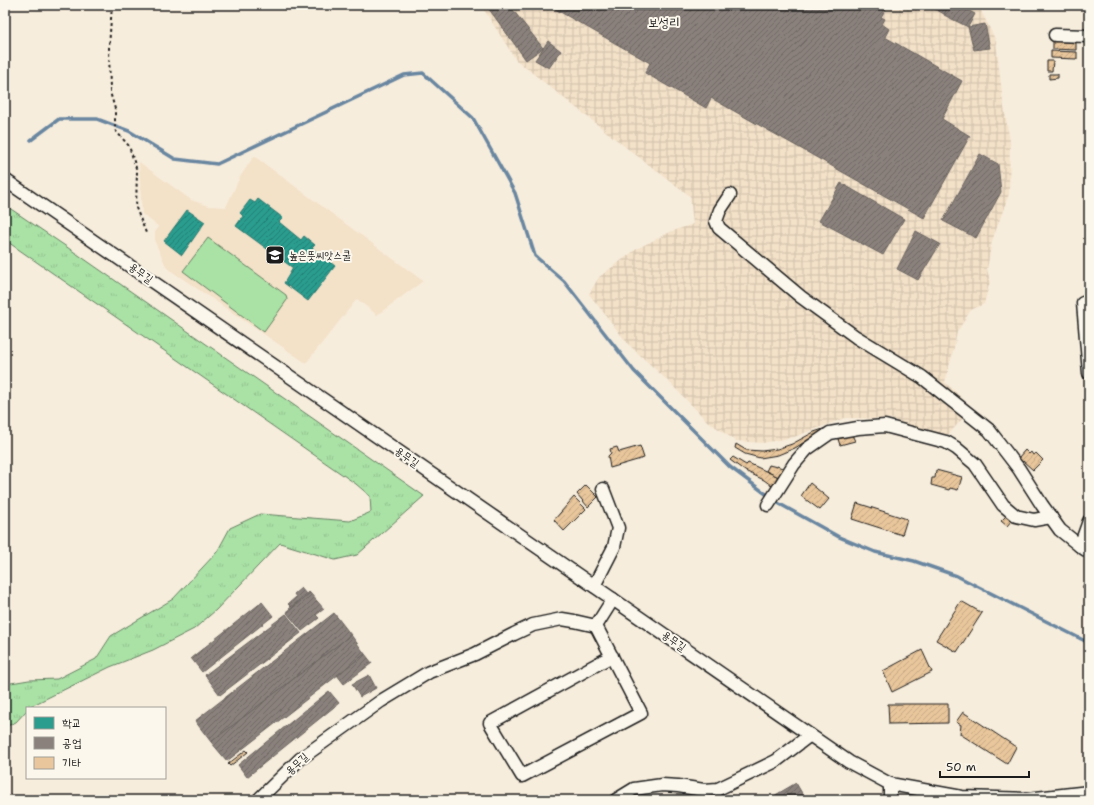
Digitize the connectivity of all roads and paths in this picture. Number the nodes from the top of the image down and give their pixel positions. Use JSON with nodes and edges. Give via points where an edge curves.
{"nodes":[{"id":1,"x":112,"y":5,"type":"edge"},
{"id":2,"x":1055,"y":35,"type":"dead end"},
{"id":3,"x":1089,"y":36,"type":"edge"},
{"id":4,"x":5,"y":180,"type":"edge"},
{"id":5,"x":730,"y":195,"type":"dead end"},
{"id":6,"x":146,"y":233,"type":"dead end"},
{"id":7,"x":1089,"y":301,"type":"edge"},
{"id":8,"x":1089,"y":373,"type":"edge"},
{"id":9,"x":603,"y":489,"type":"dead end"},
{"id":10,"x":769,"y":503,"type":"dead end"},
{"id":11,"x":1051,"y":517,"type":"junction"},
{"id":12,"x":1089,"y":521,"type":"edge"},
{"id":13,"x":1085,"y":549,"type":"edge"},
{"id":14,"x":594,"y":586,"type":"junction"},
{"id":15,"x":613,"y":599,"type":"junction"},
{"id":16,"x":596,"y":626,"type":"junction"},
{"id":17,"x":612,"y":656,"type":"junction"},
{"id":18,"x":810,"y":735,"type":"junction"},
{"id":19,"x":890,"y":784,"type":"junction"},
{"id":20,"x":1089,"y":792,"type":"edge"},
{"id":21,"x":258,"y":800,"type":"edge"},
{"id":22,"x":616,"y":800,"type":"edge"},
{"id":23,"x":890,"y":800,"type":"edge"}],
"edges":[{"from":1,"to":6,"type":"path","via":[[109,47],[110,92],[115,109],[115,130],[129,146],[137,171],[136,208]]},
{"from":2,"to":3,"type":"street"},
{"from":4,"to":14,"type":"street","name":"용무길"},
{"from":5,"to":11,"type":"street","via":[[716,221],[719,228],[801,297],[856,337],[922,377],[989,430]]},
{"from":7,"to":8,"type":"street","via":[[1083,303]]},
{"from":9,"to":14,"type":"street","via":[[618,528],[614,547]]},
{"from":10,"to":11,"type":"street","via":[[807,449],[830,433],[885,426],[946,442],[956,448],[975,464],[1003,506],[1016,516],[1034,520]]},
{"from":11,"to":13,"type":"street","via":[[1060,530]]},
{"from":12,"to":13,"type":"street"},
{"from":14,"to":15,"type":"street","name":"용무길"},
{"from":15,"to":16,"type":"street"},
{"from":15,"to":18,"type":"street","name":"용무길"},
{"from":16,"to":17,"type":"street"},
{"from":16,"to":21,"type":"street","name":"용무길","via":[[562,620],[534,625],[475,654],[428,672],[300,758]]},
{"from":17,"to":17,"type":"street","via":[[641,713],[522,776],[490,723]]},
{"from":18,"to":19,"type":"street","name":"용무길","via":[[849,762]]},
{"from":18,"to":22,"type":"street","via":[[776,760],[718,789],[662,785],[634,789]]},
{"from":19,"to":20,"type":"street","name":"용무길","via":[[962,797],[1027,799]]},
{"from":19,"to":23,"type":"street"}]}
